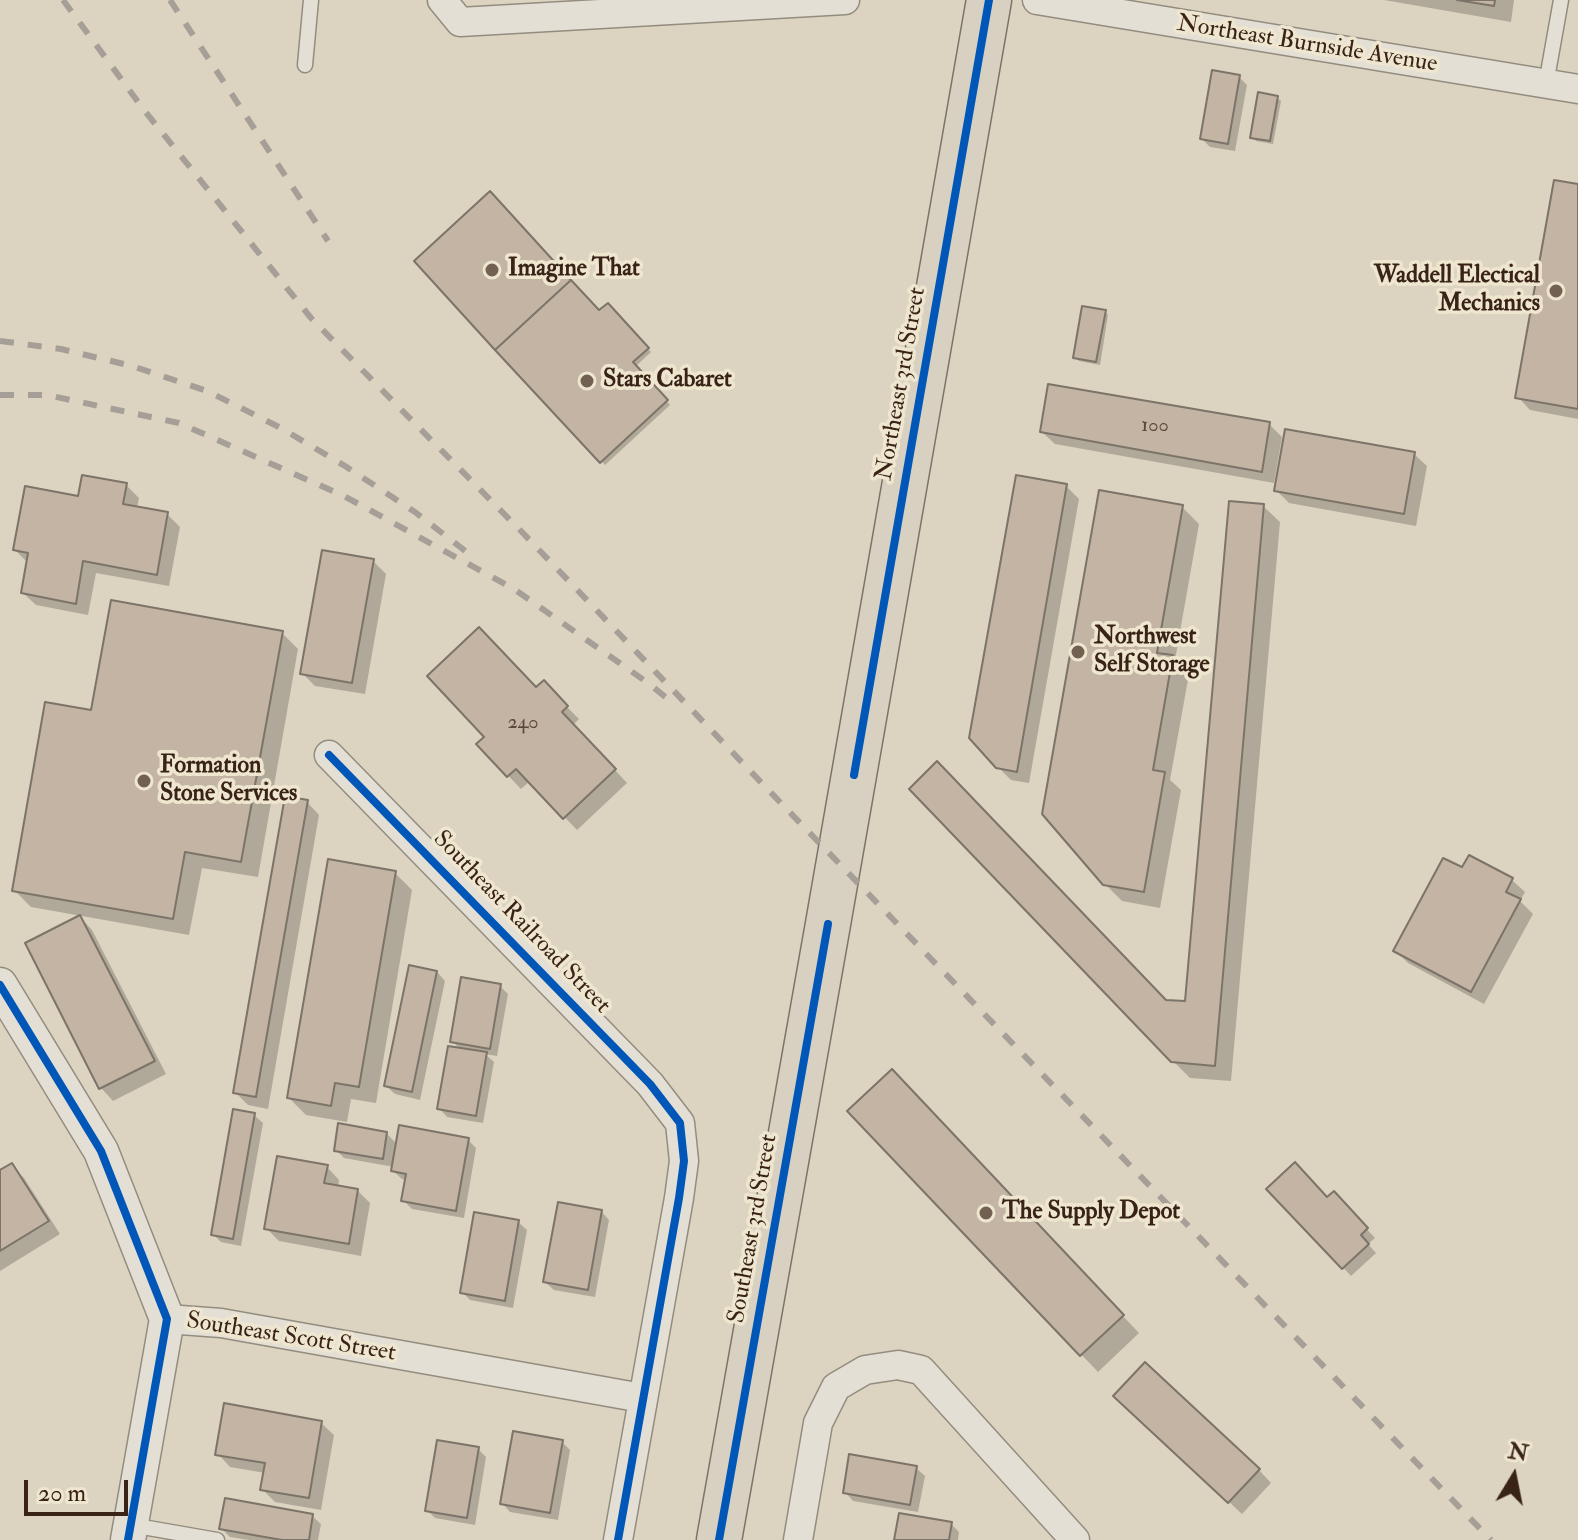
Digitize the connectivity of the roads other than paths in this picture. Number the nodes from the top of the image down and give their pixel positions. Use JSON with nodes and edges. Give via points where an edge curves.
{"nodes":[{"id":1,"x":311,"y":0,"type":"edge"},
{"id":2,"x":442,"y":0,"type":"edge"},
{"id":3,"x":845,"y":0,"type":"edge"},
{"id":4,"x":989,"y":0,"type":"edge"},
{"id":5,"x":1037,"y":0,"type":"edge"},
{"id":6,"x":1561,"y":0,"type":"edge"},
{"id":7,"x":305,"y":65,"type":"dead end"},
{"id":8,"x":1546,"y":84,"type":"junction"},
{"id":9,"x":1578,"y":89,"type":"edge"},
{"id":10,"x":329,"y":755,"type":"dead end"},
{"id":11,"x":828,"y":924,"type":"joint"},
{"id":12,"x":0,"y":985,"type":"edge"},
{"id":13,"x":167,"y":1319,"type":"junction"},
{"id":14,"x":642,"y":1398,"type":"junction"},
{"id":15,"x":130,"y":1532,"type":"edge"},
{"id":16,"x":217,"y":1540,"type":"edge"},
{"id":17,"x":618,"y":1540,"type":"edge"},
{"id":18,"x":719,"y":1540,"type":"edge"},
{"id":19,"x":798,"y":1540,"type":"edge"},
{"id":20,"x":1075,"y":1540,"type":"edge"}],
"edges":[{"from":1,"to":7,"type":"lane"},
{"from":2,"to":3,"type":"street","via":[[460,22]]},
{"from":4,"to":11,"type":"main road","name":"Northeast 3rd Street"},
{"from":5,"to":8,"type":"street","name":"Northeast Burnside Avenue"},
{"from":6,"to":8,"type":"lane"},
{"from":8,"to":9,"type":"street","name":"Northeast Burnside Avenue"},
{"from":10,"to":14,"type":"street","name":"Southeast Railroad Street","via":[[650,1084],[680,1123],[684,1161],[679,1198]]},
{"from":11,"to":18,"type":"main road","name":"Southeast 3rd Street"},
{"from":12,"to":13,"type":"street","name":"Southeast Scott Street","via":[[101,1151]]},
{"from":13,"to":14,"type":"street","name":"Southeast Scott Street","via":[[221,1323]]},
{"from":13,"to":15,"type":"street"},
{"from":14,"to":17,"type":"street"},
{"from":15,"to":16,"type":"lane"},
{"from":19,"to":20,"type":"street","via":[[818,1423],[836,1387],[865,1370],[898,1365],[921,1370]]}]}
